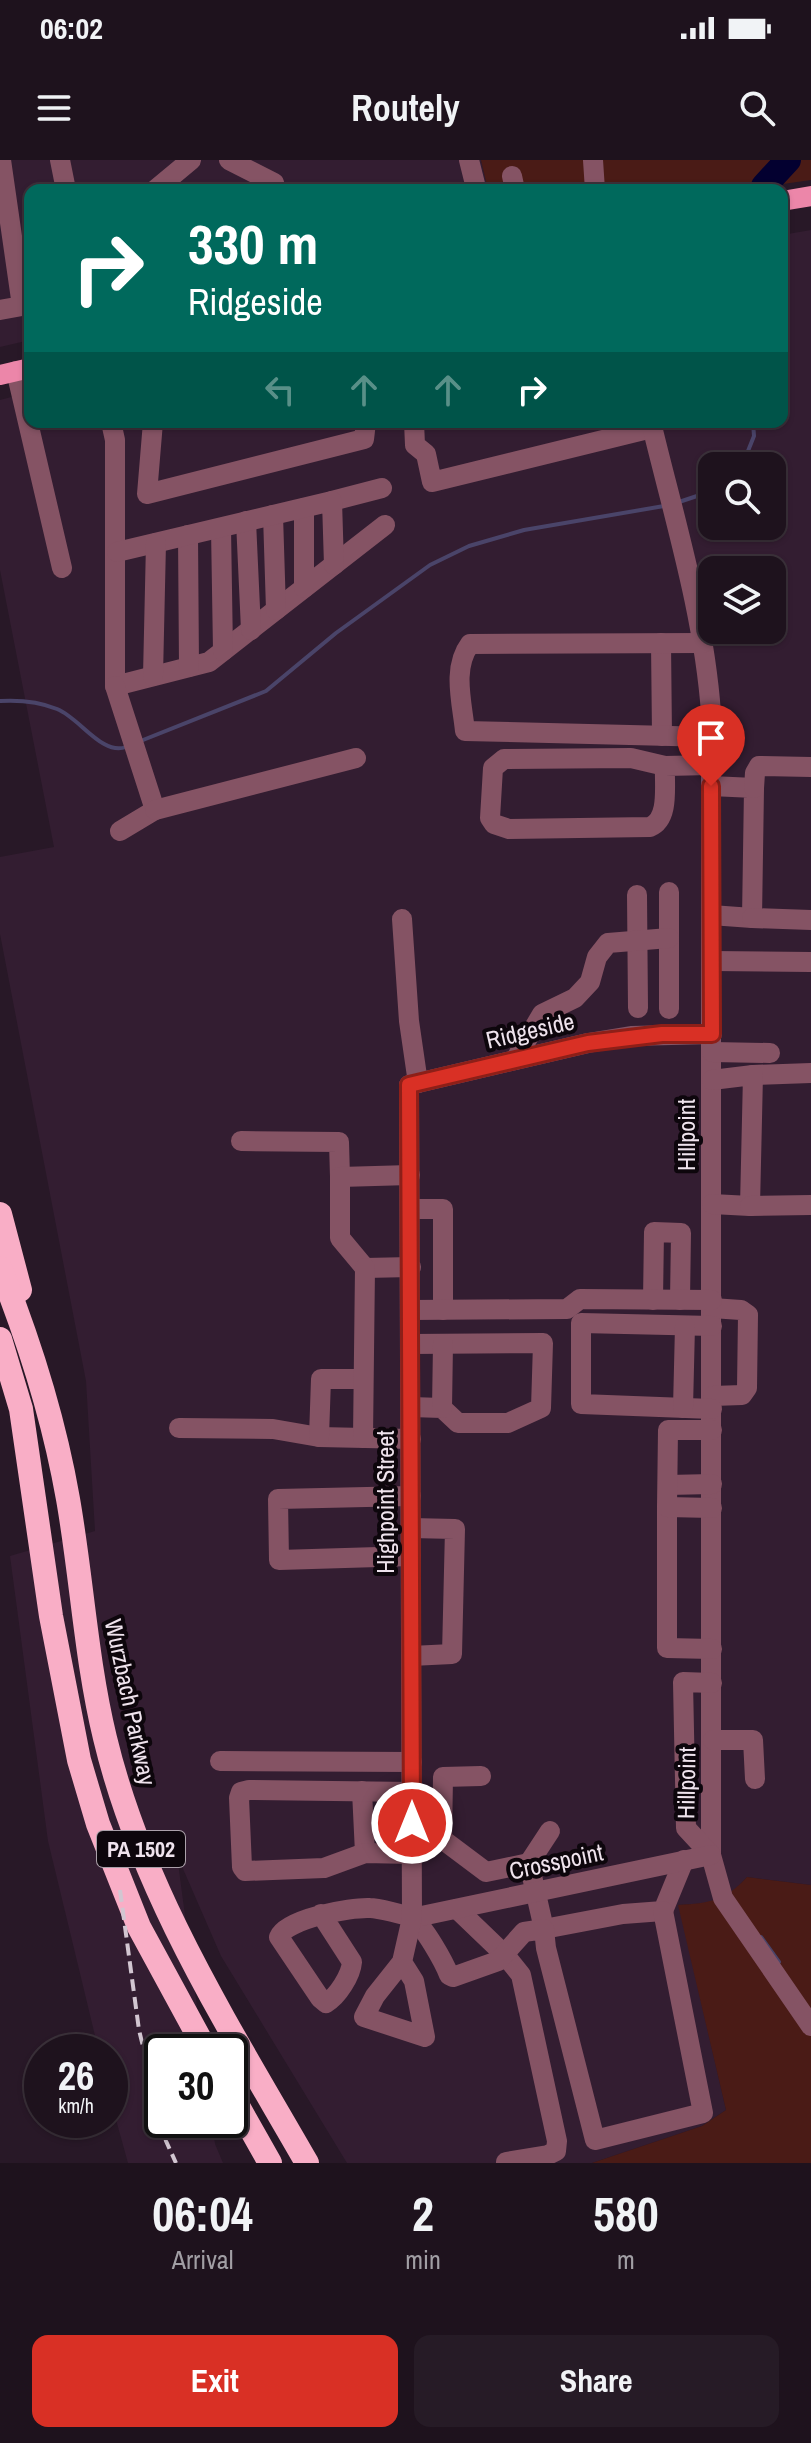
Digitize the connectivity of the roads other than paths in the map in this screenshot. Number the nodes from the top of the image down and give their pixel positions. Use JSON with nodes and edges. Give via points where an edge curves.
{"nodes":[{"id":1,"x":1,"y":160,"type":"edge"},
{"id":2,"x":60,"y":160,"type":"edge"},
{"id":3,"x":191,"y":160,"type":"edge"},
{"id":4,"x":229,"y":160,"type":"edge"},
{"id":5,"x":270,"y":160,"type":"edge"},
{"id":6,"x":469,"y":160,"type":"edge"},
{"id":7,"x":593,"y":160,"type":"edge"},
{"id":8,"x":65,"y":184,"type":"edge"},
{"id":9,"x":162,"y":184,"type":"edge"},
{"id":10,"x":270,"y":184,"type":"edge"},
{"id":11,"x":274,"y":184,"type":"edge"},
{"id":12,"x":475,"y":184,"type":"edge"},
{"id":13,"x":595,"y":184,"type":"edge"},
{"id":14,"x":811,"y":196,"type":"edge"},
{"id":15,"x":788,"y":200,"type":"edge"},
{"id":16,"x":0,"y":310,"type":"edge"},
{"id":17,"x":15,"y":371,"type":"edge"},
{"id":18,"x":24,"y":409,"type":"edge"},
{"id":19,"x":29,"y":428,"type":"edge"},
{"id":20,"x":112,"y":428,"type":"edge"},
{"id":21,"x":152,"y":428,"type":"edge"},
{"id":22,"x":365,"y":428,"type":"edge"},
{"id":23,"x":414,"y":428,"type":"edge"},
{"id":24,"x":653,"y":428,"type":"edge"},
{"id":25,"x":620,"y":429,"type":"edge"},
{"id":26,"x":382,"y":488,"type":"dead end"},
{"id":27,"x":332,"y":501,"type":"junction"},
{"id":28,"x":304,"y":508,"type":"junction"},
{"id":29,"x":273,"y":515,"type":"junction"},
{"id":30,"x":246,"y":521,"type":"junction"},
{"id":31,"x":385,"y":525,"type":"dead end"},
{"id":32,"x":221,"y":528,"type":"junction"},
{"id":33,"x":188,"y":535,"type":"junction"},
{"id":34,"x":156,"y":543,"type":"junction"},
{"id":35,"x":117,"y":552,"type":"junction"},
{"id":36,"x":334,"y":565,"type":"junction"},
{"id":37,"x":62,"y":568,"type":"dead end"},
{"id":38,"x":304,"y":588,"type":"junction"},
{"id":39,"x":276,"y":610,"type":"junction"},
{"id":40,"x":698,"y":619,"type":"edge"},
{"id":41,"x":251,"y":630,"type":"junction"},
{"id":42,"x":661,"y":643,"type":"junction"},
{"id":43,"x":698,"y":643,"type":"edge"},
{"id":44,"x":703,"y":644,"type":"edge"},
{"id":45,"x":223,"y":651,"type":"junction"},
{"id":46,"x":189,"y":667,"type":"junction"},
{"id":47,"x":153,"y":676,"type":"junction"},
{"id":48,"x":115,"y":686,"type":"junction"},
{"id":49,"x":662,"y":736,"type":"junction"},
{"id":50,"x":711,"y":737,"type":"junction"},
{"id":51,"x":356,"y":758,"type":"dead end"},
{"id":52,"x":711,"y":765,"type":"junction"},
{"id":53,"x":665,"y":766,"type":"junction"},
{"id":54,"x":811,"y":767,"type":"edge"},
{"id":55,"x":711,"y":786,"type":"junction"},
{"id":56,"x":754,"y":788,"type":"junction"},
{"id":57,"x":155,"y":810,"type":"junction"},
{"id":58,"x":120,"y":831,"type":"dead end"},
{"id":59,"x":669,"y":892,"type":"dead end"},
{"id":60,"x":637,"y":895,"type":"dead end"},
{"id":61,"x":711,"y":915,"type":"junction"},
{"id":62,"x":752,"y":918,"type":"junction"},
{"id":63,"x":402,"y":919,"type":"dead end"},
{"id":64,"x":811,"y":920,"type":"edge"},
{"id":65,"x":669,"y":938,"type":"junction"},
{"id":66,"x":638,"y":939,"type":"junction"},
{"id":67,"x":712,"y":961,"type":"junction"},
{"id":68,"x":811,"y":962,"type":"edge"},
{"id":69,"x":638,"y":1008,"type":"dead end"},
{"id":70,"x":669,"y":1009,"type":"dead end"},
{"id":71,"x":712,"y":1043,"type":"junction"},
{"id":72,"x":770,"y":1053,"type":"dead end"},
{"id":73,"x":515,"y":1060,"type":"junction"},
{"id":74,"x":811,"y":1073,"type":"edge"},
{"id":75,"x":753,"y":1075,"type":"junction"},
{"id":76,"x":712,"y":1080,"type":"junction"},
{"id":77,"x":414,"y":1084,"type":"junction"},
{"id":78,"x":241,"y":1141,"type":"dead end"},
{"id":79,"x":410,"y":1175,"type":"junction"},
{"id":80,"x":340,"y":1177,"type":"junction"},
{"id":81,"x":712,"y":1204,"type":"junction"},
{"id":82,"x":811,"y":1205,"type":"edge"},
{"id":83,"x":750,"y":1206,"type":"junction"},
{"id":84,"x":410,"y":1209,"type":"junction"},
{"id":85,"x":0,"y":1214,"type":"edge"},
{"id":86,"x":411,"y":1267,"type":"junction"},
{"id":87,"x":0,"y":1268,"type":"edge"},
{"id":88,"x":365,"y":1268,"type":"junction"},
{"id":89,"x":653,"y":1300,"type":"junction"},
{"id":90,"x":680,"y":1300,"type":"junction"},
{"id":91,"x":411,"y":1310,"type":"junction"},
{"id":92,"x":443,"y":1310,"type":"junction"},
{"id":93,"x":712,"y":1312,"type":"junction"},
{"id":94,"x":685,"y":1326,"type":"junction"},
{"id":95,"x":0,"y":1339,"type":"edge"},
{"id":96,"x":411,"y":1344,"type":"junction"},
{"id":97,"x":443,"y":1344,"type":"junction"},
{"id":98,"x":35,"y":1359,"type":"junction"},
{"id":99,"x":363,"y":1379,"type":"junction"},
{"id":100,"x":0,"y":1387,"type":"edge"},
{"id":101,"x":411,"y":1407,"type":"junction"},
{"id":102,"x":442,"y":1408,"type":"junction"},
{"id":103,"x":683,"y":1408,"type":"junction"},
{"id":104,"x":712,"y":1412,"type":"junction"},
{"id":105,"x":179,"y":1428,"type":"dead end"},
{"id":106,"x":319,"y":1437,"type":"junction"},
{"id":107,"x":363,"y":1438,"type":"junction"},
{"id":108,"x":411,"y":1439,"type":"junction"},
{"id":109,"x":30,"y":1460,"type":"junction"},
{"id":110,"x":712,"y":1484,"type":"junction"},
{"id":111,"x":668,"y":1485,"type":"junction"},
{"id":112,"x":411,"y":1496,"type":"junction"},
{"id":113,"x":667,"y":1507,"type":"junction"},
{"id":114,"x":712,"y":1508,"type":"junction"},
{"id":115,"x":411,"y":1528,"type":"junction"},
{"id":116,"x":411,"y":1556,"type":"junction"},
{"id":117,"x":712,"y":1649,"type":"junction"},
{"id":118,"x":411,"y":1656,"type":"junction"},
{"id":119,"x":712,"y":1683,"type":"junction"},
{"id":120,"x":713,"y":1740,"type":"junction"},
{"id":121,"x":220,"y":1761,"type":"dead end"},
{"id":122,"x":412,"y":1762,"type":"junction"},
{"id":123,"x":481,"y":1776,"type":"dead end"},
{"id":124,"x":755,"y":1779,"type":"dead end"},
{"id":125,"x":362,"y":1791,"type":"junction"},
{"id":126,"x":412,"y":1792,"type":"junction"},
{"id":127,"x":550,"y":1831,"type":"dead end"},
{"id":128,"x":365,"y":1853,"type":"junction"},
{"id":129,"x":412,"y":1854,"type":"junction"},
{"id":130,"x":711,"y":1855,"type":"junction"},
{"id":131,"x":684,"y":1860,"type":"junction"},
{"id":132,"x":529,"y":1863,"type":"junction"},
{"id":133,"x":535,"y":1892,"type":"junction"},
{"id":134,"x":457,"y":1909,"type":"junction"},
{"id":135,"x":663,"y":1911,"type":"junction"},
{"id":136,"x":321,"y":1914,"type":"dead end"},
{"id":137,"x":412,"y":1918,"type":"junction"},
{"id":138,"x":544,"y":1929,"type":"junction"},
{"id":139,"x":505,"y":1955,"type":"junction"},
{"id":140,"x":402,"y":1962,"type":"dead end"},
{"id":141,"x":811,"y":2026,"type":"edge"},
{"id":142,"x":197,"y":2034,"type":"edge"},
{"id":143,"x":248,"y":2124,"type":"edge"},
{"id":144,"x":506,"y":2162,"type":"edge"},
{"id":145,"x":270,"y":2163,"type":"edge"},
{"id":146,"x":307,"y":2163,"type":"edge"}],
"edges":[{"from":1,"to":16,"type":"street","via":[[22,306]]},
{"from":2,"to":8,"type":"street"},
{"from":3,"to":9,"type":"street"},
{"from":4,"to":10,"type":"street"},
{"from":5,"to":11,"type":"street"},
{"from":6,"to":12,"type":"street"},
{"from":7,"to":13,"type":"street"},
{"from":14,"to":15,"type":"main road"},
{"from":17,"to":18,"type":"street"},
{"from":19,"to":37,"type":"street"},
{"from":20,"to":35,"type":"street"},
{"from":21,"to":22,"type":"street","via":[[147,494],[364,439]]},
{"from":23,"to":25,"type":"street","via":[[415,445],[426,454],[432,482]]},
{"from":24,"to":40,"type":"street","name":"Hillpoint"},
{"from":26,"to":27,"type":"street"},
{"from":27,"to":28,"type":"street"},
{"from":27,"to":36,"type":"street"},
{"from":28,"to":29,"type":"street"},
{"from":28,"to":38,"type":"street"},
{"from":29,"to":30,"type":"street"},
{"from":29,"to":39,"type":"street"},
{"from":30,"to":32,"type":"street"},
{"from":30,"to":41,"type":"street"},
{"from":31,"to":36,"type":"street"},
{"from":32,"to":33,"type":"street"},
{"from":32,"to":45,"type":"street"},
{"from":33,"to":34,"type":"street"},
{"from":33,"to":46,"type":"street"},
{"from":34,"to":35,"type":"street"},
{"from":34,"to":47,"type":"street"},
{"from":35,"to":48,"type":"street"},
{"from":36,"to":38,"type":"street"},
{"from":38,"to":39,"type":"street"},
{"from":39,"to":41,"type":"street"},
{"from":41,"to":45,"type":"street"},
{"from":42,"to":43,"type":"street"},
{"from":42,"to":49,"type":"street"},
{"from":42,"to":49,"type":"street","via":[[470,644],[461,656],[459,685],[465,731]]},
{"from":44,"to":50,"type":"street","name":"Hillpoint"},
{"from":45,"to":46,"type":"street"},
{"from":46,"to":47,"type":"street"},
{"from":47,"to":48,"type":"street"},
{"from":48,"to":57,"type":"street"},
{"from":49,"to":50,"type":"street"},
{"from":50,"to":52,"type":"street","name":"Hillpoint"},
{"from":51,"to":57,"type":"street"},
{"from":52,"to":53,"type":"street"},
{"from":52,"to":55,"type":"street","name":"Hillpoint"},
{"from":53,"to":53,"type":"street","via":[[631,758],[504,759],[493,768],[490,818],[509,829],[650,827],[663,814]]},
{"from":54,"to":56,"type":"street","via":[[759,766]]},
{"from":55,"to":56,"type":"street"},
{"from":55,"to":61,"type":"street","name":"Hillpoint"},
{"from":56,"to":62,"type":"street"},
{"from":57,"to":58,"type":"street"},
{"from":59,"to":65,"type":"street"},
{"from":60,"to":66,"type":"street"},
{"from":61,"to":62,"type":"street"},
{"from":61,"to":67,"type":"street","name":"Hillpoint"},
{"from":62,"to":64,"type":"street"},
{"from":63,"to":77,"type":"street","name":"Highpoint Street"},
{"from":65,"to":66,"type":"street"},
{"from":65,"to":70,"type":"street"},
{"from":66,"to":69,"type":"street"},
{"from":66,"to":73,"type":"street","via":[[608,943],[597,957],[590,982],[575,998],[542,1014]]},
{"from":67,"to":68,"type":"street"},
{"from":67,"to":71,"type":"street","name":"Hillpoint"},
{"from":71,"to":72,"type":"street","name":"Ridgeside"},
{"from":71,"to":73,"type":"street","name":"Ridgeside","via":[[631,1036]]},
{"from":71,"to":76,"type":"street","name":"Hillpoint"},
{"from":73,"to":77,"type":"street","name":"Ridgeside"},
{"from":74,"to":75,"type":"street"},
{"from":75,"to":76,"type":"street"},
{"from":75,"to":83,"type":"street"},
{"from":76,"to":81,"type":"street","name":"Hillpoint"},
{"from":77,"to":79,"type":"street","name":"Highpoint Street"},
{"from":78,"to":80,"type":"street","via":[[339,1142]]},
{"from":79,"to":80,"type":"street"},
{"from":79,"to":84,"type":"street","name":"Highpoint Street"},
{"from":80,"to":88,"type":"street","via":[[340,1238]]},
{"from":81,"to":83,"type":"street"},
{"from":81,"to":93,"type":"street","name":"Hillpoint"},
{"from":82,"to":83,"type":"street"},
{"from":84,"to":86,"type":"street","name":"Highpoint Street"},
{"from":84,"to":92,"type":"street","via":[[443,1209]]},
{"from":85,"to":98,"type":"highway"},
{"from":86,"to":88,"type":"street"},
{"from":86,"to":91,"type":"street","name":"Highpoint Street"},
{"from":87,"to":98,"type":"highway","name":"Wurzbach Parkway","number":"PA 1502"},
{"from":88,"to":99,"type":"street"},
{"from":89,"to":90,"type":"street"},
{"from":89,"to":90,"type":"street","via":[[654,1232],[681,1233]]},
{"from":89,"to":92,"type":"street","via":[[580,1299],[567,1309]]},
{"from":90,"to":93,"type":"street"},
{"from":91,"to":92,"type":"street"},
{"from":91,"to":96,"type":"street","name":"Highpoint Street"},
{"from":93,"to":94,"type":"street"},
{"from":93,"to":104,"type":"street","name":"Hillpoint"},
{"from":93,"to":104,"type":"street","via":[[741,1310],[748,1315],[747,1388]]},
{"from":94,"to":103,"type":"street"},
{"from":94,"to":103,"type":"street","via":[[581,1323],[581,1404]]},
{"from":95,"to":109,"type":"highway","number":"PA 1502"},
{"from":96,"to":97,"type":"street"},
{"from":96,"to":101,"type":"street","name":"Highpoint Street"},
{"from":97,"to":102,"type":"street"},
{"from":97,"to":102,"type":"street","via":[[543,1343],[541,1408],[508,1423],[458,1423]]},
{"from":98,"to":146,"type":"highway","name":"Wurzbach Parkway","number":"PA 1502","via":[[69,1502],[93,1683],[124,1807],[177,1930]]},
{"from":99,"to":106,"type":"street","via":[[321,1379]]},
{"from":99,"to":107,"type":"street"},
{"from":100,"to":109,"type":"highway"},
{"from":101,"to":102,"type":"street"},
{"from":101,"to":108,"type":"street","name":"Highpoint Street"},
{"from":103,"to":104,"type":"street"},
{"from":104,"to":110,"type":"street","name":"Hillpoint"},
{"from":104,"to":111,"type":"street","via":[[668,1430]]},
{"from":105,"to":106,"type":"street","via":[[273,1429]]},
{"from":106,"to":107,"type":"street"},
{"from":107,"to":108,"type":"street"},
{"from":108,"to":112,"type":"street","name":"Highpoint Street"},
{"from":109,"to":142,"type":"highway","number":"PA 1502","via":[[51,1616],[79,1760],[139,1927]]},
{"from":110,"to":111,"type":"street"},
{"from":110,"to":114,"type":"street","name":"Hillpoint"},
{"from":111,"to":113,"type":"street"},
{"from":112,"to":115,"type":"street","name":"Highpoint Street"},
{"from":112,"to":116,"type":"street","via":[[278,1499],[279,1560]]},
{"from":113,"to":114,"type":"street"},
{"from":113,"to":117,"type":"street","via":[[667,1648]]},
{"from":114,"to":117,"type":"street","name":"Hillpoint"},
{"from":115,"to":116,"type":"street","name":"Highpoint Street"},
{"from":115,"to":118,"type":"street","via":[[455,1529],[452,1654]]},
{"from":116,"to":118,"type":"street","name":"Highpoint Street"},
{"from":117,"to":119,"type":"street","name":"Hillpoint"},
{"from":118,"to":122,"type":"street","name":"Highpoint Street"},
{"from":119,"to":120,"type":"street","name":"Hillpoint"},
{"from":119,"to":130,"type":"street","via":[[683,1682],[686,1828]]},
{"from":120,"to":124,"type":"street","via":[[753,1740]]},
{"from":120,"to":130,"type":"street","name":"Hillpoint"},
{"from":121,"to":122,"type":"street"},
{"from":122,"to":126,"type":"street","name":"Highpoint Street"},
{"from":123,"to":132,"type":"street","via":[[443,1777],[442,1839],[486,1872]]},
{"from":125,"to":126,"type":"street"},
{"from":125,"to":128,"type":"street"},
{"from":125,"to":128,"type":"street","via":[[241,1792],[242,1867],[324,1868]]},
{"from":126,"to":129,"type":"street","name":"Highpoint Street"},
{"from":127,"to":132,"type":"street"},
{"from":128,"to":129,"type":"street"},
{"from":129,"to":137,"type":"street","name":"Highpoint Street"},
{"from":130,"to":131,"type":"street","name":"Crosspoint"},
{"from":130,"to":141,"type":"street","via":[[723,1898]]},
{"from":131,"to":133,"type":"street","name":"Crosspoint"},
{"from":131,"to":135,"type":"street"},
{"from":132,"to":133,"type":"street"},
{"from":133,"to":134,"type":"street","name":"Crosspoint"},
{"from":133,"to":138,"type":"street"},
{"from":134,"to":137,"type":"street","name":"Crosspoint"},
{"from":134,"to":139,"type":"street"},
{"from":135,"to":138,"type":"street"},
{"from":135,"to":138,"type":"street","via":[[703,2113],[595,2140]]},
{"from":136,"to":137,"type":"street","via":[[370,1908]]},
{"from":137,"to":139,"type":"street","via":[[453,1977]]},
{"from":137,"to":140,"type":"street","name":"Highpoint Street"},
{"from":138,"to":139,"type":"street","via":[[524,1932]]},
{"from":139,"to":144,"type":"street","via":[[521,1975],[557,2141],[556,2151],[548,2155]]},
{"from":143,"to":145,"type":"highway"}]}
